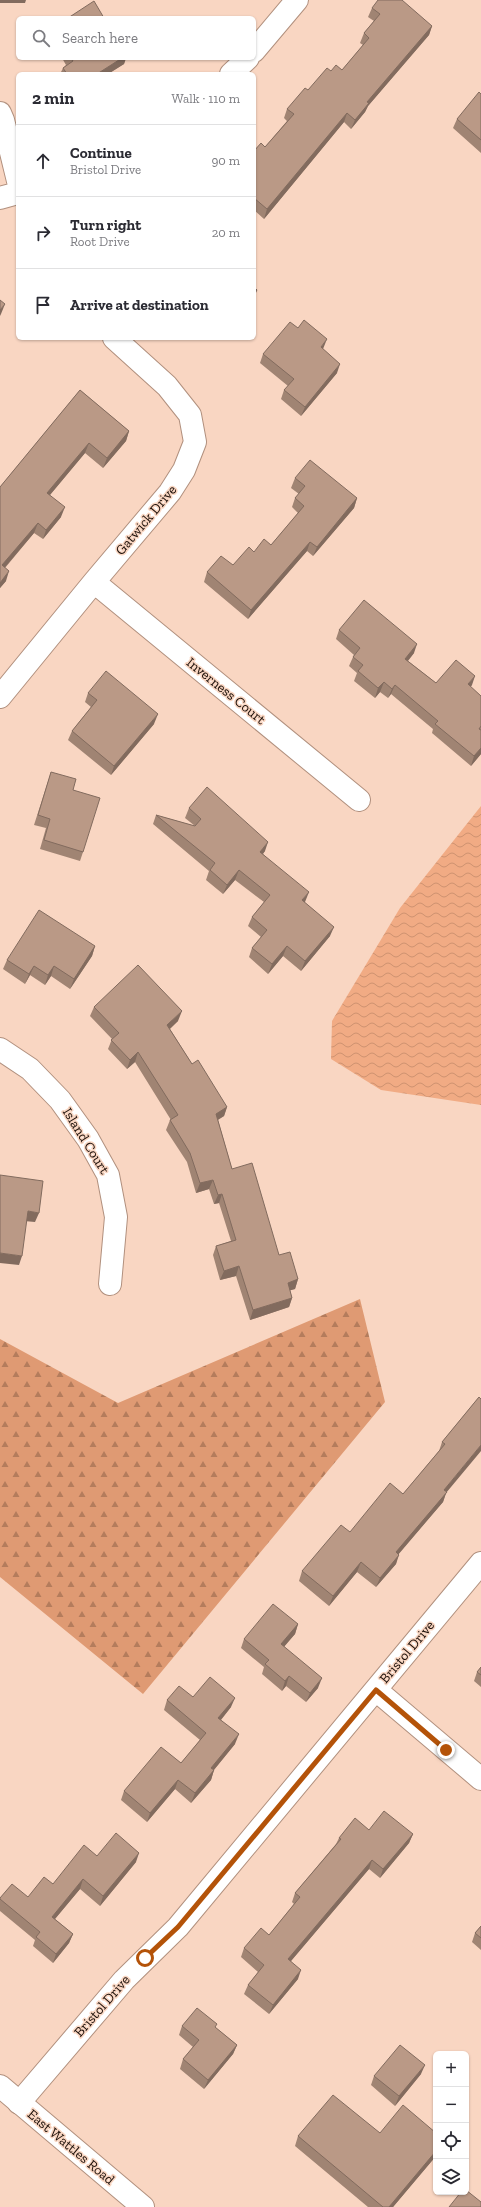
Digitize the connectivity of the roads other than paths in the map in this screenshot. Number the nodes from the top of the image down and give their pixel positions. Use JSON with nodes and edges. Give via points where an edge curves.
{"nodes":[{"id":1,"x":297,"y":0,"type":"edge"},
{"id":2,"x":256,"y":49,"type":"edge"},
{"id":3,"x":246,"y":60,"type":"edge"},
{"id":4,"x":233,"y":72,"type":"edge"},
{"id":5,"x":0,"y":113,"type":"edge"},
{"id":6,"x":16,"y":173,"type":"edge"},
{"id":7,"x":16,"y":194,"type":"edge"},
{"id":8,"x":0,"y":198,"type":"edge"},
{"id":9,"x":116,"y":340,"type":"edge"},
{"id":10,"x":94,"y":582,"type":"junction"},
{"id":11,"x":0,"y":697,"type":"edge"},
{"id":12,"x":359,"y":800,"type":"dead end"},
{"id":13,"x":0,"y":1049,"type":"edge"},
{"id":14,"x":110,"y":1284,"type":"dead end"},
{"id":15,"x":481,"y":1563,"type":"edge"},
{"id":16,"x":376,"y":1690,"type":"junction"},
{"id":17,"x":481,"y":1779,"type":"edge"},
{"id":18,"x":7,"y":2096,"type":"edge"},
{"id":19,"x":143,"y":2207,"type":"edge"}],
"edges":[{"from":1,"to":2,"type":"street"},
{"from":3,"to":4,"type":"street"},
{"from":5,"to":6,"type":"street"},
{"from":7,"to":8,"type":"street"},
{"from":9,"to":10,"type":"street","name":"Gatwick Drive","via":[[167,386],[190,415],[195,442],[184,470],[170,492]]},
{"from":10,"to":11,"type":"street","name":"Gatwick Drive"},
{"from":10,"to":12,"type":"street","name":"Inverness Court"},
{"from":13,"to":14,"type":"street","name":"Island Court","via":[[30,1070],[60,1100],[88,1139],[108,1175],[116,1217]]},
{"from":15,"to":16,"type":"street","name":"Bristol Drive"},
{"from":16,"to":17,"type":"street"},
{"from":16,"to":18,"type":"street","name":"Bristol Drive","via":[[178,1927]]},
{"from":18,"to":19,"type":"street","name":"East Wattles Road"}]}
